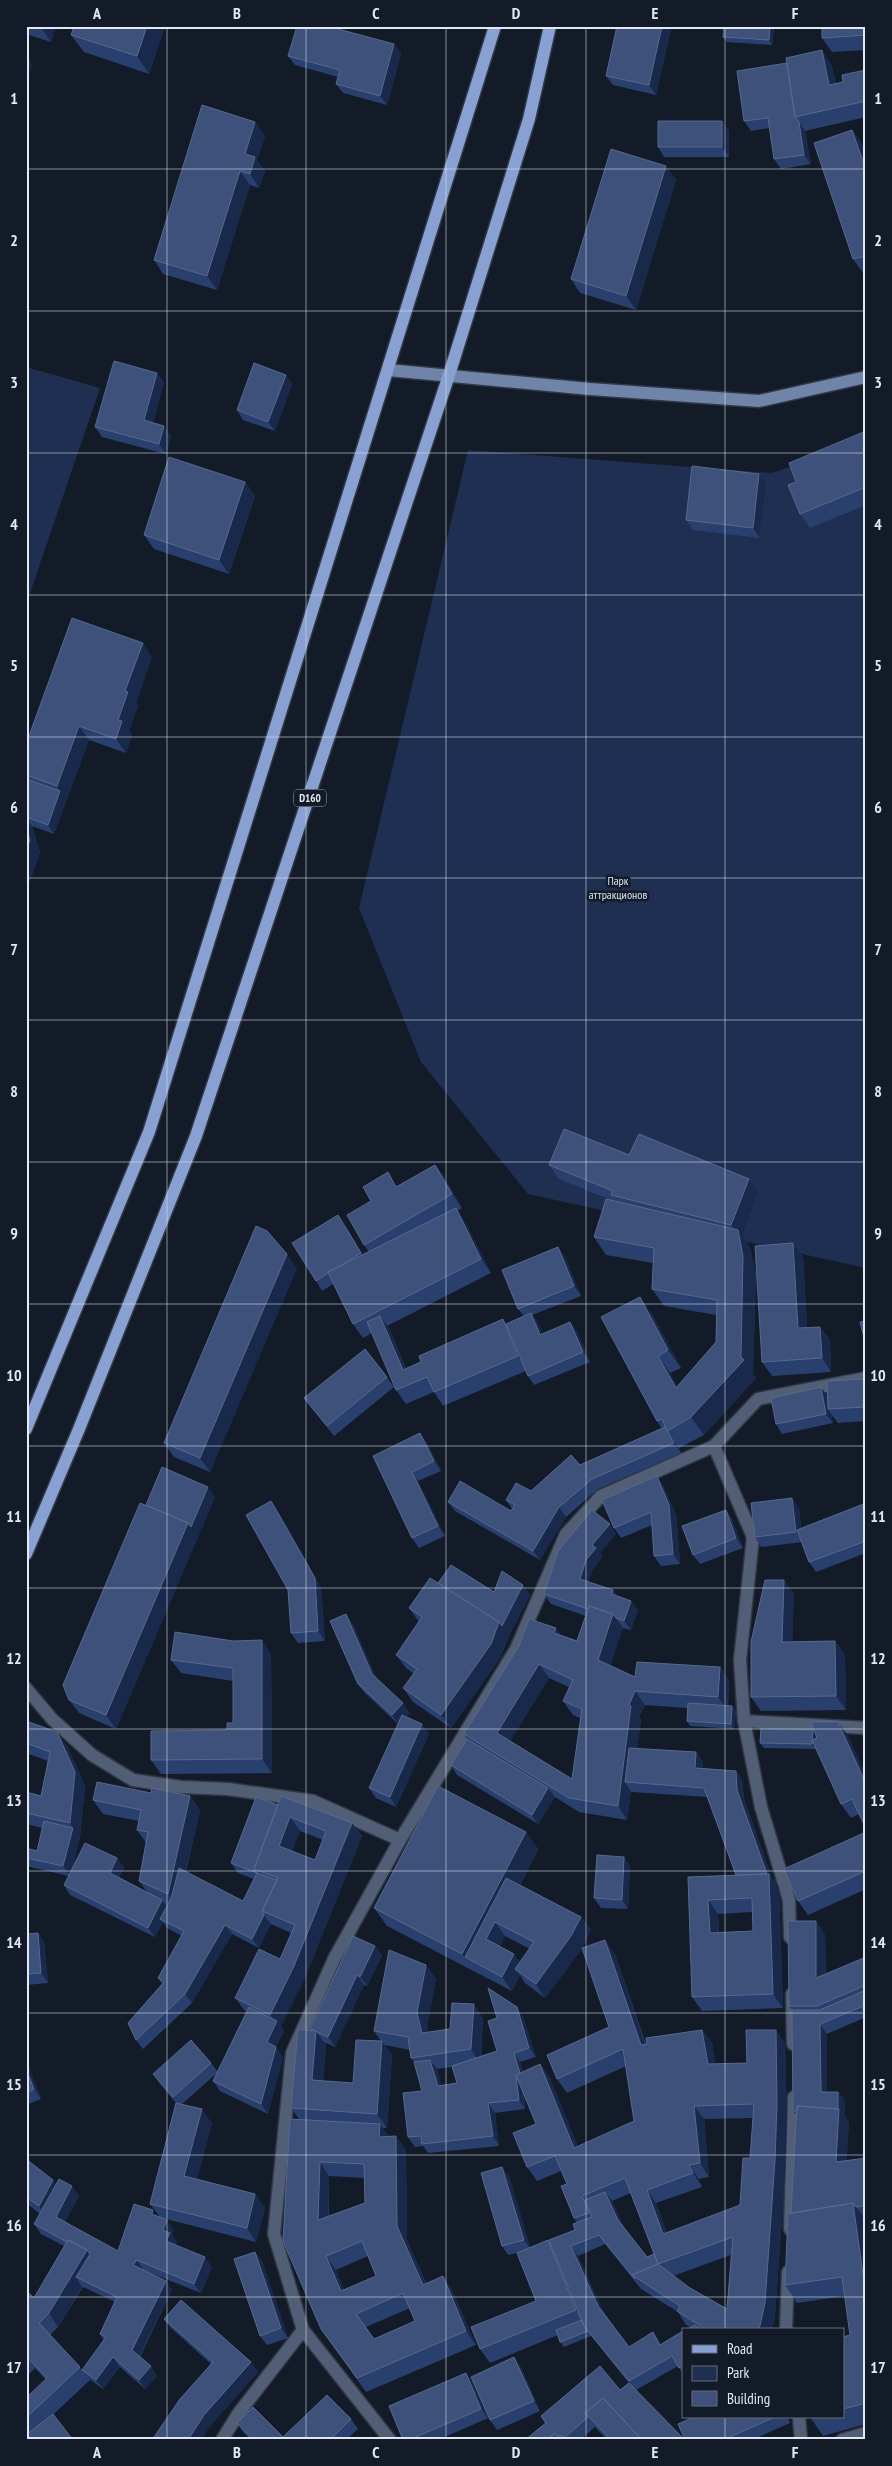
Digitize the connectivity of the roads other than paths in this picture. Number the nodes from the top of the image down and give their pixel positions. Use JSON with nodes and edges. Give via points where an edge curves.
{"nodes":[{"id":1,"x":495,"y":26,"type":"edge"},
{"id":2,"x":550,"y":26,"type":"edge"},
{"id":3,"x":388,"y":370,"type":"junction"},
{"id":4,"x":449,"y":375,"type":"junction"},
{"id":5,"x":866,"y":376,"type":"edge"},
{"id":6,"x":866,"y":1378,"type":"edge"},
{"id":7,"x":26,"y":1430,"type":"edge"},
{"id":8,"x":714,"y":1446,"type":"junction"},
{"id":9,"x":26,"y":1554,"type":"edge"},
{"id":10,"x":26,"y":1688,"type":"edge"},
{"id":11,"x":744,"y":1721,"type":"junction"},
{"id":12,"x":866,"y":1728,"type":"edge"},
{"id":13,"x":400,"y":1840,"type":"junction"},
{"id":14,"x":790,"y":1949,"type":"edge"},
{"id":15,"x":791,"y":1979,"type":"edge"},
{"id":16,"x":793,"y":2058,"type":"edge"},
{"id":17,"x":794,"y":2087,"type":"edge"},
{"id":18,"x":789,"y":2243,"type":"edge"},
{"id":19,"x":789,"y":2262,"type":"edge"},
{"id":20,"x":786,"y":2328,"type":"edge"},
{"id":21,"x":303,"y":2330,"type":"junction"},
{"id":22,"x":799,"y":2418,"type":"edge"},
{"id":23,"x":866,"y":2433,"type":"edge"},
{"id":24,"x":222,"y":2440,"type":"edge"},
{"id":25,"x":390,"y":2440,"type":"edge"},
{"id":26,"x":801,"y":2440,"type":"edge"},
{"id":27,"x":842,"y":2440,"type":"edge"}],
"edges":[{"from":1,"to":3,"type":"main road"},
{"from":2,"to":4,"type":"main road","number":"D160","via":[[529,118]]},
{"from":3,"to":4,"type":"street"},
{"from":3,"to":7,"type":"main road","via":[[149,1132]]},
{"from":4,"to":5,"type":"street","via":[[590,390],[759,400]]},
{"from":4,"to":9,"type":"main road","number":"D160","via":[[196,1136]]},
{"from":6,"to":8,"type":"street","via":[[758,1399]]},
{"from":8,"to":11,"type":"street","via":[[753,1537],[740,1660]]},
{"from":8,"to":13,"type":"street","via":[[602,1496],[566,1534],[516,1649]]},
{"from":10,"to":13,"type":"street","via":[[52,1719],[92,1755],[133,1780],[313,1801]]},
{"from":11,"to":12,"type":"street"},
{"from":11,"to":14,"type":"street","via":[[760,1808],[789,1900]]},
{"from":13,"to":21,"type":"street","via":[[334,1959],[292,2053],[274,2234]]},
{"from":15,"to":16,"type":"street"},
{"from":17,"to":18,"type":"street"},
{"from":19,"to":20,"type":"street"},
{"from":21,"to":24,"type":"street","via":[[238,2414]]},
{"from":21,"to":25,"type":"street"},
{"from":22,"to":26,"type":"street"},
{"from":23,"to":27,"type":"street"}]}
